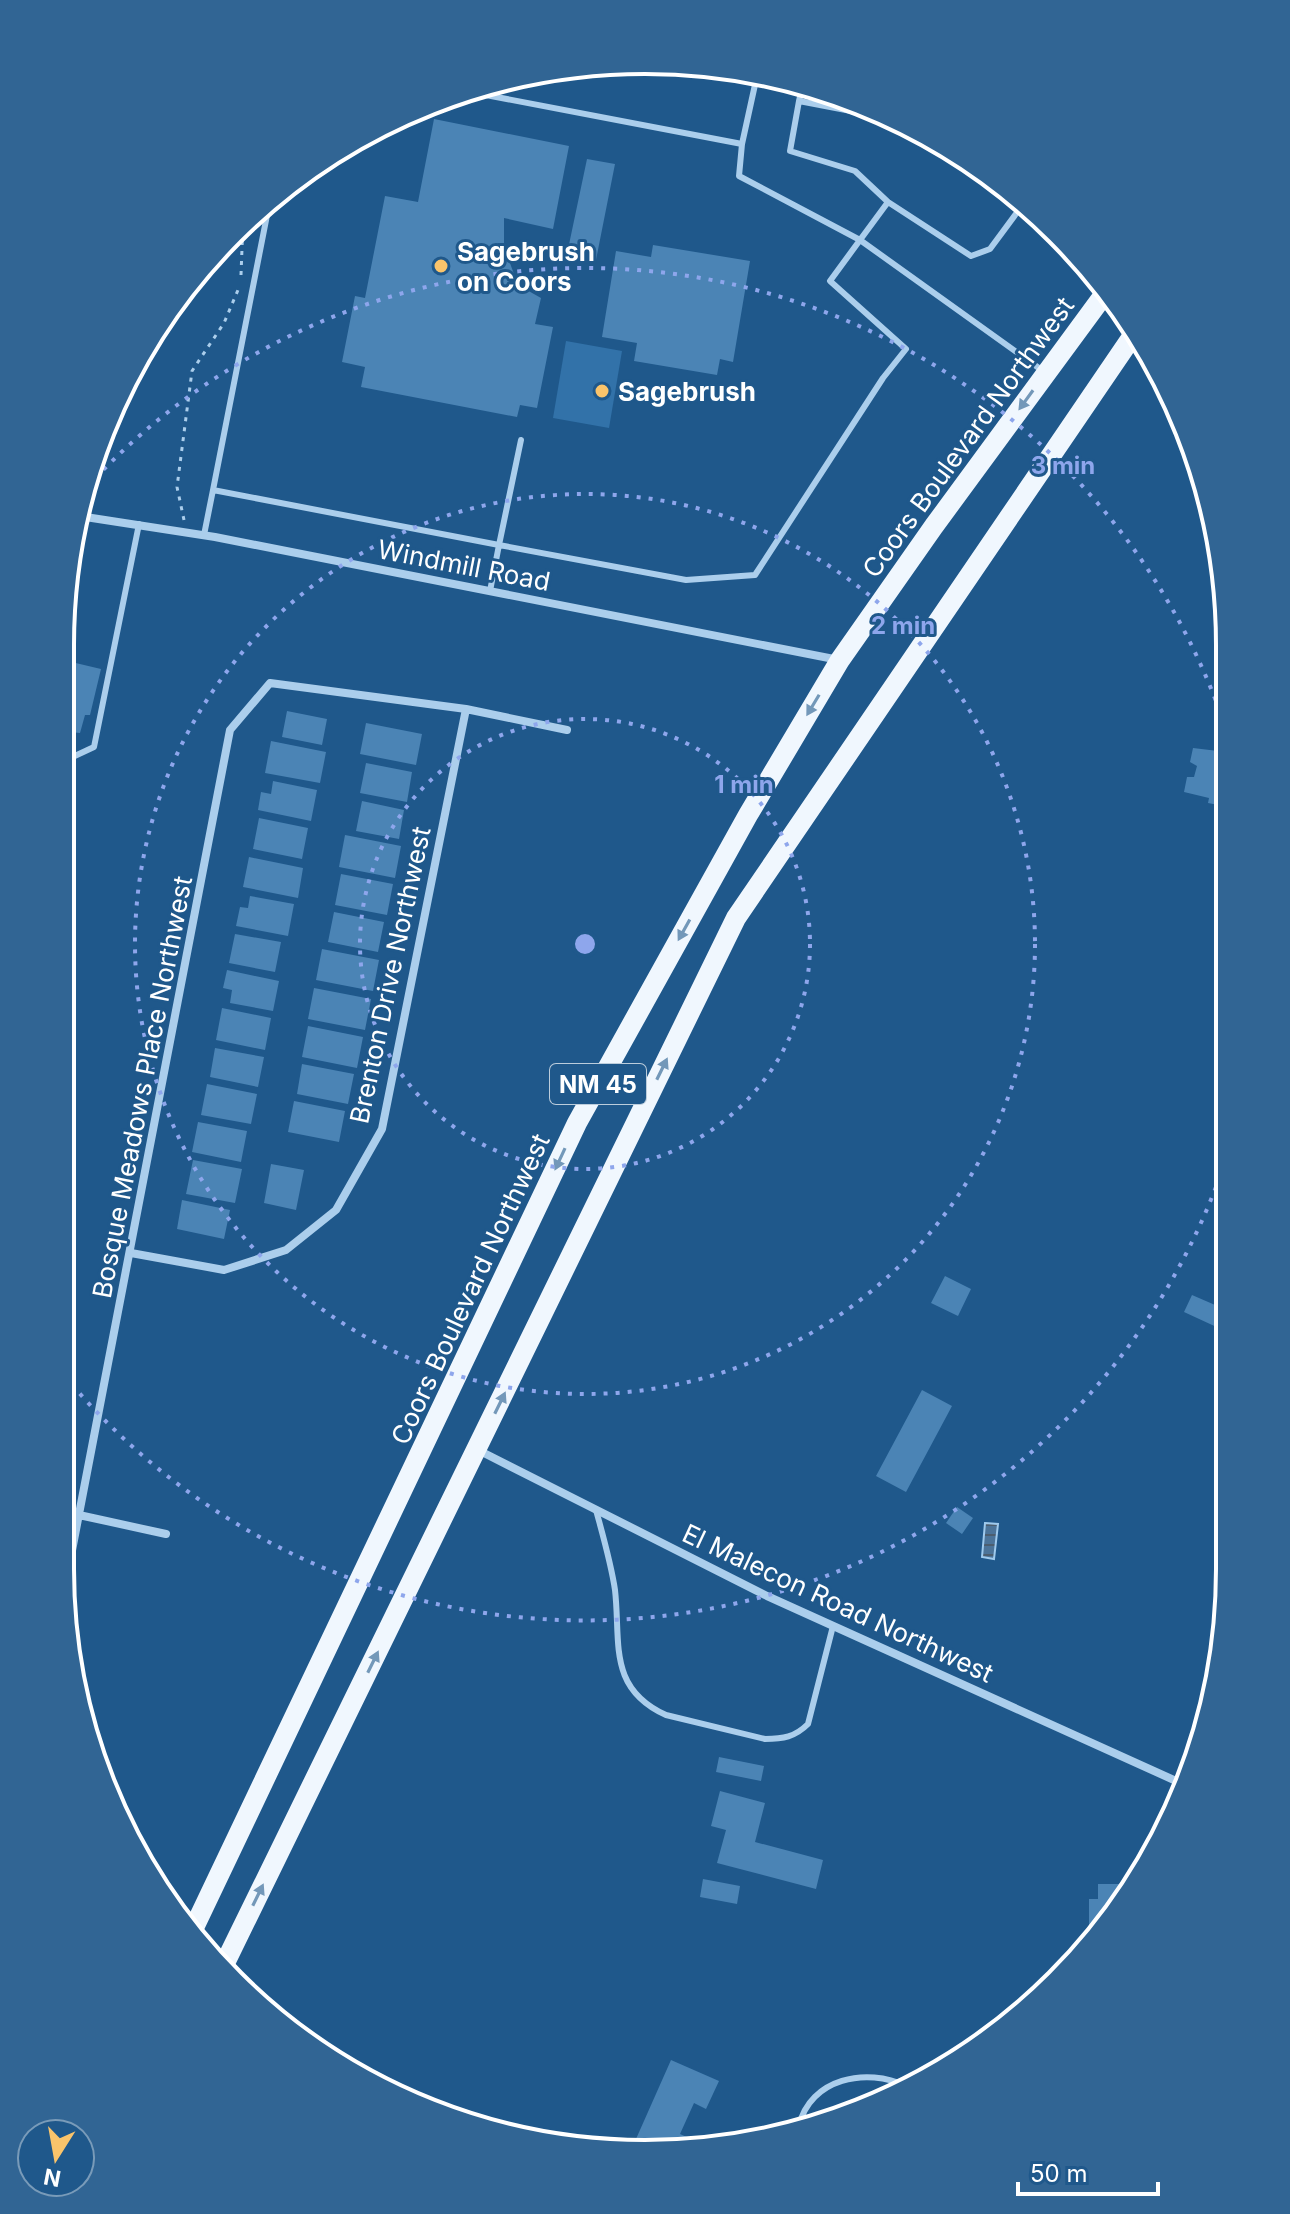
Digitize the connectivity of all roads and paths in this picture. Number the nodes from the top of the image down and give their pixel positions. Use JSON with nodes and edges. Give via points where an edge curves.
{"nodes":[{"id":1,"x":755,"y":85,"type":"edge"},
{"id":2,"x":800,"y":95,"type":"edge"},
{"id":3,"x":489,"y":96,"type":"edge"},
{"id":4,"x":799,"y":101,"type":"junction"},
{"id":5,"x":844,"y":110,"type":"edge"},
{"id":6,"x":742,"y":144,"type":"junction"},
{"id":7,"x":888,"y":202,"type":"junction"},
{"id":8,"x":1017,"y":213,"type":"edge"},
{"id":9,"x":266,"y":218,"type":"edge"},
{"id":10,"x":244,"y":239,"type":"edge"},
{"id":11,"x":860,"y":240,"type":"junction"},
{"id":12,"x":1100,"y":300,"type":"edge"},
{"id":13,"x":1129,"y":342,"type":"edge"},
{"id":14,"x":1046,"y":373,"type":"junction"},
{"id":15,"x":521,"y":440,"type":"dead end"},
{"id":16,"x":213,"y":490,"type":"junction"},
{"id":17,"x":89,"y":517,"type":"edge"},
{"id":18,"x":139,"y":524,"type":"junction"},
{"id":19,"x":184,"y":531,"type":"junction"},
{"id":20,"x":204,"y":535,"type":"junction"},
{"id":21,"x":499,"y":545,"type":"junction"},
{"id":22,"x":490,"y":591,"type":"junction"},
{"id":23,"x":840,"y":660,"type":"junction"},
{"id":24,"x":466,"y":709,"type":"junction"},
{"id":25,"x":567,"y":730,"type":"dead end"},
{"id":26,"x":74,"y":756,"type":"edge"},
{"id":27,"x":131,"y":1253,"type":"junction"},
{"id":28,"x":478,"y":1450,"type":"junction"},
{"id":29,"x":596,"y":1510,"type":"junction"},
{"id":30,"x":79,"y":1515,"type":"junction"},
{"id":31,"x":166,"y":1534,"type":"dead end"},
{"id":32,"x":74,"y":1541,"type":"edge"},
{"id":33,"x":833,"y":1626,"type":"junction"},
{"id":34,"x":1176,"y":1781,"type":"edge"},
{"id":35,"x":197,"y":1922,"type":"edge"},
{"id":36,"x":228,"y":1958,"type":"edge"},
{"id":37,"x":896,"y":2082,"type":"edge"},
{"id":38,"x":803,"y":2118,"type":"edge"}],
"edges":[{"from":1,"to":6,"type":"lane"},
{"from":2,"to":4,"type":"lane"},
{"from":3,"to":6,"type":"lane"},
{"from":4,"to":5,"type":"lane"},
{"from":4,"to":7,"type":"lane","via":[[790,151],[855,171]]},
{"from":6,"to":11,"type":"lane","via":[[739,176]]},
{"from":7,"to":8,"type":"lane","via":[[971,256],[990,249]]},
{"from":7,"to":11,"type":"lane"},
{"from":9,"to":16,"type":"lane"},
{"from":10,"to":19,"type":"path","via":[[240,284],[224,323],[192,371],[177,487]]},
{"from":11,"to":14,"type":"lane"},
{"from":11,"to":21,"type":"lane","via":[[830,281],[906,349],[755,575],[686,580]]},
{"from":12,"to":14,"type":"main road","name":"Coors Boulevard Northwest","number":"NM 45"},
{"from":28,"to":13,"type":"main road","number":"NM 45","one_way":true,"via":[[736,918]]},
{"from":14,"to":23,"type":"main road","name":"Coors Boulevard Northwest","number":"NM 45","one_way":true},
{"from":15,"to":21,"type":"lane"},
{"from":16,"to":20,"type":"lane"},
{"from":16,"to":21,"type":"lane"},
{"from":17,"to":18,"type":"street","name":"Windmill Road"},
{"from":18,"to":19,"type":"street","name":"Windmill Road"},
{"from":18,"to":26,"type":"lane","via":[[94,747]]},
{"from":19,"to":20,"type":"street","name":"Windmill Road"},
{"from":20,"to":22,"type":"street","name":"Windmill Road"},
{"from":21,"to":22,"type":"lane"},
{"from":22,"to":23,"type":"street","name":"Windmill Road"},
{"from":23,"to":35,"type":"main road","name":"Coors Boulevard Northwest","number":"NM 45","one_way":true,"via":[[577,1123]]},
{"from":24,"to":25,"type":"street"},
{"from":24,"to":27,"type":"street","name":"Brenton Drive Northwest","via":[[382,1129],[336,1210],[286,1250],[224,1270]]},
{"from":24,"to":27,"type":"street","name":"Bosque Meadows Place Northwest","via":[[270,683],[230,730]]},
{"from":27,"to":30,"type":"street","name":"Bosque Meadows Place Northwest"},
{"from":28,"to":29,"type":"street","name":"El Malecon Road Northwest"},
{"from":36,"to":28,"type":"main road","number":"NM 45","one_way":true},
{"from":29,"to":33,"type":"street","name":"El Malecon Road Northwest"},
{"from":29,"to":33,"type":"lane","via":[[613,1577],[620,1666],[632,1689],[666,1715],[765,1739],[798,1734],[808,1724]]},
{"from":30,"to":31,"type":"street"},
{"from":30,"to":32,"type":"street","name":"Bosque Meadows Place Northwest"},
{"from":33,"to":34,"type":"street","name":"El Malecon Road Northwest"},
{"from":37,"to":38,"type":"lane","via":[[881,2076],[835,2082],[812,2098]]}]}
